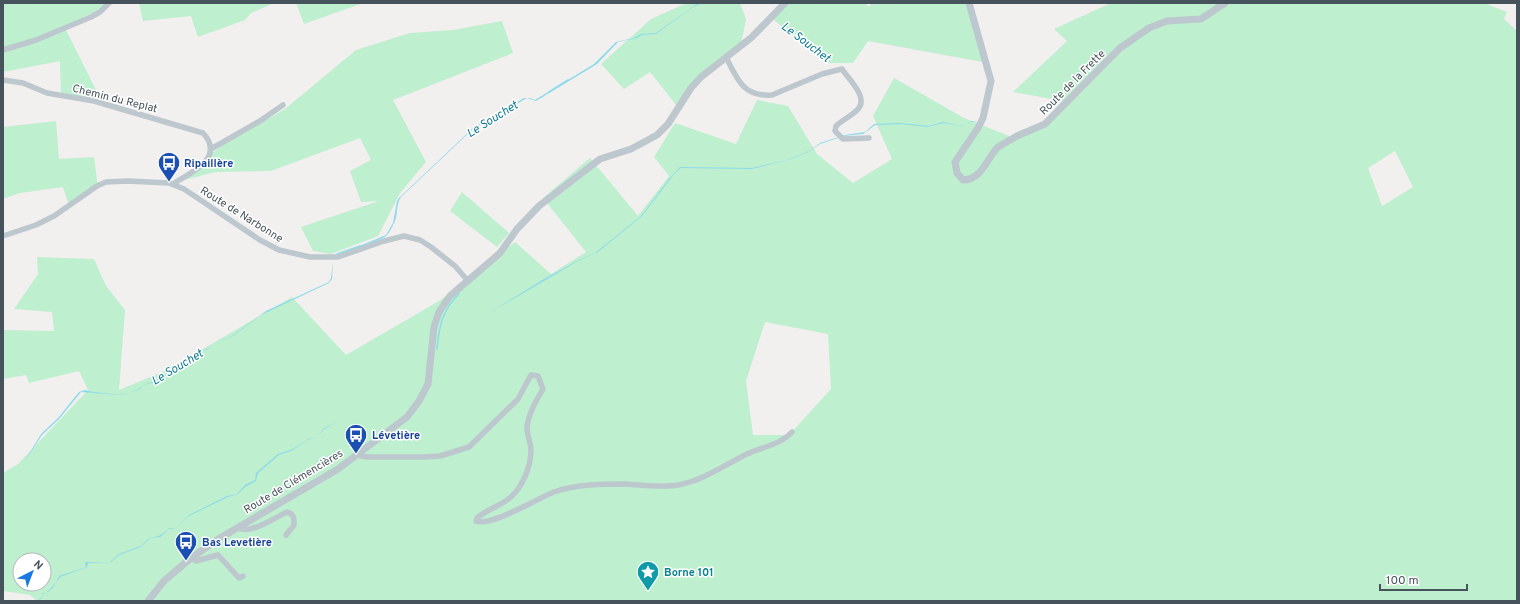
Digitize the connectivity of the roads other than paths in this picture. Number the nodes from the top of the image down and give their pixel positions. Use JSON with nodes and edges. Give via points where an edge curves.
{"nodes":[{"id":1,"x":108,"y":3,"type":"edge"},
{"id":2,"x":785,"y":3,"type":"edge"},
{"id":3,"x":969,"y":3,"type":"edge"},
{"id":4,"x":1225,"y":3,"type":"edge"},
{"id":5,"x":3,"y":50,"type":"edge"},
{"id":6,"x":726,"y":57,"type":"junction"},
{"id":7,"x":3,"y":80,"type":"edge"},
{"id":8,"x":283,"y":105,"type":"dead end"},
{"id":9,"x":869,"y":138,"type":"dead end"},
{"id":10,"x":211,"y":149,"type":"junction"},
{"id":11,"x":173,"y":184,"type":"junction"},
{"id":12,"x":3,"y":236,"type":"edge"},
{"id":13,"x":468,"y":281,"type":"junction"},
{"id":14,"x":792,"y":432,"type":"dead end"},
{"id":15,"x":365,"y":449,"type":"junction"},
{"id":16,"x":356,"y":456,"type":"junction"},
{"id":17,"x":367,"y":457,"type":"junction"},
{"id":18,"x":238,"y":528,"type":"junction"},
{"id":19,"x":286,"y":535,"type":"dead end"},
{"id":20,"x":192,"y":558,"type":"junction"},
{"id":21,"x":243,"y":576,"type":"dead end"},
{"id":22,"x":148,"y":601,"type":"edge"}],
"edges":[{"from":1,"to":5,"type":"street","via":[[91,17],[36,40]]},
{"from":2,"to":6,"type":"street","name":"Route de Clémencières","via":[[752,37]]},
{"from":3,"to":4,"type":"street","name":"Route de la Frette","via":[[991,81],[983,118],[955,162],[955,169],[963,180],[983,169],[992,152],[998,147],[1050,120],[1120,48],[1148,28],[1167,21],[1201,20]]},
{"from":6,"to":9,"type":"street","via":[[740,84],[756,95],[764,96],[842,69],[860,94],[861,102],[857,111],[836,126],[835,131],[843,139]]},
{"from":6,"to":13,"type":"street","name":"Route de Clémencières","via":[[696,82],[671,120],[657,135],[592,164],[539,206],[517,229],[500,253]]},
{"from":7,"to":10,"type":"street","name":"Chemin du Replat","via":[[23,83],[47,93],[94,101],[196,130],[209,139]]},
{"from":8,"to":10,"type":"street"},
{"from":10,"to":11,"type":"street","via":[[204,164]]},
{"from":11,"to":12,"type":"street","name":"Route de Narbonne","via":[[106,182],[54,216]]},
{"from":11,"to":13,"type":"street","name":"Route de Narbonne","via":[[279,250],[310,257],[338,257],[384,240],[404,236],[420,240],[431,247],[455,266]]},
{"from":13,"to":15,"type":"street","name":"Route de Clémencières","via":[[450,296],[438,312],[434,327],[431,373],[419,401],[407,417]]},
{"from":14,"to":17,"type":"street","via":[[787,438],[747,454],[713,474],[696,480],[676,485],[598,485],[555,492],[484,523],[476,521],[477,518],[484,511],[511,497],[529,467],[531,449],[527,430],[529,419],[543,389],[538,376],[531,376],[518,399],[469,447],[424,457]]},
{"from":15,"to":16,"type":"street","name":"Route de Clémencières"},
{"from":15,"to":17,"type":"street"},
{"from":16,"to":17,"type":"street"},
{"from":16,"to":18,"type":"street","name":"Route de Clémencières"},
{"from":18,"to":19,"type":"street","via":[[253,528],[287,512],[294,517],[294,525]]},
{"from":18,"to":20,"type":"street","name":"Route de Clémencières"},
{"from":20,"to":21,"type":"street","via":[[196,561],[218,555],[238,578]]},
{"from":20,"to":22,"type":"street","name":"Route de Clémencières","via":[[164,581]]}]}
